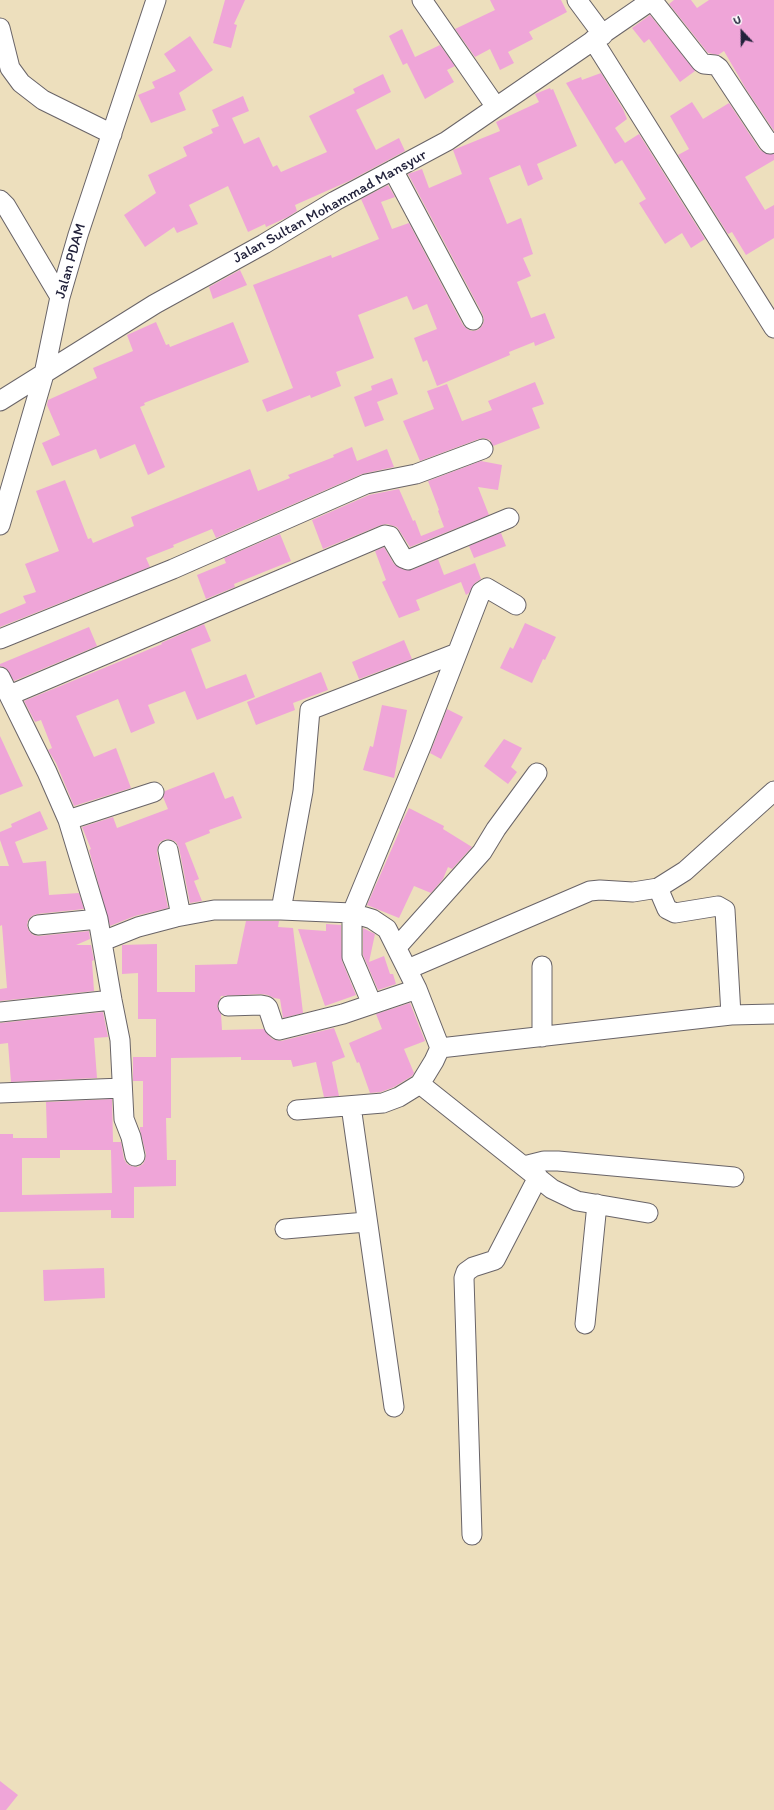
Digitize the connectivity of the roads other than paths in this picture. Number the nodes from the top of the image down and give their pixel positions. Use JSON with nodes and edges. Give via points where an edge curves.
{"nodes":[{"id":1,"x":156,"y":0,"type":"edge"},
{"id":2,"x":422,"y":0,"type":"edge"},
{"id":3,"x":577,"y":0,"type":"edge"},
{"id":4,"x":652,"y":0,"type":"edge"},
{"id":5,"x":0,"y":28,"type":"edge"},
{"id":6,"x":598,"y":38,"type":"junction"},
{"id":7,"x":496,"y":107,"type":"junction"},
{"id":8,"x":112,"y":134,"type":"junction"},
{"id":9,"x":774,"y":143,"type":"edge"},
{"id":10,"x":396,"y":169,"type":"junction"},
{"id":11,"x":0,"y":200,"type":"edge"},
{"id":12,"x":60,"y":296,"type":"junction"},
{"id":13,"x":473,"y":320,"type":"dead end"},
{"id":14,"x":774,"y":328,"type":"edge"},
{"id":15,"x":44,"y":374,"type":"junction"},
{"id":16,"x":0,"y":401,"type":"edge"},
{"id":17,"x":483,"y":449,"type":"dead end"},
{"id":18,"x":509,"y":518,"type":"dead end"},
{"id":19,"x":0,"y":525,"type":"edge"},
{"id":20,"x":516,"y":605,"type":"dead end"},
{"id":21,"x":0,"y":639,"type":"edge"},
{"id":22,"x":457,"y":653,"type":"junction"},
{"id":23,"x":0,"y":677,"type":"edge"},
{"id":24,"x":10,"y":695,"type":"junction"},
{"id":25,"x":537,"y":773,"type":"dead end"},
{"id":26,"x":774,"y":791,"type":"edge"},
{"id":27,"x":154,"y":792,"type":"dead end"},
{"id":28,"x":68,"y":820,"type":"junction"},
{"id":29,"x":168,"y":850,"type":"dead end"},
{"id":30,"x":658,"y":888,"type":"junction"},
{"id":31,"x":281,"y":910,"type":"junction"},
{"id":32,"x":352,"y":913,"type":"junction"},
{"id":33,"x":181,"y":916,"type":"junction"},
{"id":34,"x":98,"y":919,"type":"junction"},
{"id":35,"x":38,"y":925,"type":"dead end"},
{"id":36,"x":103,"y":941,"type":"junction"},
{"id":37,"x":397,"y":947,"type":"junction"},
{"id":38,"x":542,"y":966,"type":"dead end"},
{"id":39,"x":408,"y":969,"type":"junction"},
{"id":40,"x":417,"y":989,"type":"junction"},
{"id":41,"x":112,"y":1000,"type":"junction"},
{"id":42,"x":372,"y":1004,"type":"junction"},
{"id":43,"x":228,"y":1006,"type":"dead end"},
{"id":44,"x":0,"y":1012,"type":"edge"},
{"id":45,"x":774,"y":1014,"type":"edge"},
{"id":46,"x":731,"y":1015,"type":"junction"},
{"id":47,"x":542,"y":1037,"type":"junction"},
{"id":48,"x":440,"y":1048,"type":"junction"},
{"id":49,"x":420,"y":1084,"type":"junction"},
{"id":50,"x":122,"y":1088,"type":"junction"},
{"id":51,"x":0,"y":1093,"type":"edge"},
{"id":52,"x":351,"y":1106,"type":"junction"},
{"id":53,"x":297,"y":1110,"type":"dead end"},
{"id":54,"x":135,"y":1156,"type":"dead end"},
{"id":55,"x":531,"y":1172,"type":"junction"},
{"id":56,"x":734,"y":1177,"type":"dead end"},
{"id":57,"x":597,"y":1204,"type":"junction"},
{"id":58,"x":648,"y":1213,"type":"dead end"},
{"id":59,"x":366,"y":1222,"type":"junction"},
{"id":60,"x":285,"y":1230,"type":"dead end"},
{"id":61,"x":585,"y":1324,"type":"dead end"},
{"id":62,"x":394,"y":1407,"type":"dead end"},
{"id":63,"x":472,"y":1535,"type":"dead end"}],
"edges":[{"from":1,"to":8,"type":"street","name":"Jalan PDAM"},
{"from":2,"to":7,"type":"street"},
{"from":3,"to":6,"type":"street"},
{"from":4,"to":6,"type":"street","name":"Jalan Sultan Mohammad Mansyur"},
{"from":4,"to":9,"type":"street","via":[[701,62],[719,68],[768,142]]},
{"from":5,"to":8,"type":"street","via":[[10,68],[21,83],[43,100]]},
{"from":6,"to":7,"type":"street","name":"Jalan Sultan Mohammad Mansyur"},
{"from":6,"to":14,"type":"street"},
{"from":7,"to":10,"type":"street","name":"Jalan Sultan Mohammad Mansyur","via":[[447,141]]},
{"from":8,"to":12,"type":"street","name":"Jalan PDAM"},
{"from":10,"to":13,"type":"street"},
{"from":10,"to":15,"type":"street","name":"Jalan Sultan Mohammad Mansyur","via":[[155,304]]},
{"from":11,"to":12,"type":"street"},
{"from":12,"to":15,"type":"street","name":"Jalan PDAM"},
{"from":15,"to":16,"type":"street","name":"Jalan Sultan Mohammad Mansyur"},
{"from":15,"to":19,"type":"street","name":"Jalan PDAM"},
{"from":17,"to":21,"type":"street","via":[[416,474],[366,484],[173,569]]},
{"from":18,"to":24,"type":"street","via":[[408,560],[403,558],[390,536],[385,535]]},
{"from":20,"to":22,"type":"street","via":[[487,588],[483,590]]},
{"from":22,"to":31,"type":"street","via":[[310,710],[303,791]]},
{"from":22,"to":32,"type":"street"},
{"from":23,"to":24,"type":"street"},
{"from":24,"to":28,"type":"street"},
{"from":25,"to":37,"type":"street","via":[[482,852]]},
{"from":26,"to":30,"type":"street","via":[[685,872]]},
{"from":27,"to":28,"type":"street"},
{"from":28,"to":34,"type":"street"},
{"from":29,"to":33,"type":"street"},
{"from":30,"to":39,"type":"street","via":[[633,892],[590,891]]},
{"from":30,"to":46,"type":"street","via":[[667,909],[675,913],[718,906],[725,910]]},
{"from":31,"to":32,"type":"street"},
{"from":31,"to":33,"type":"street","via":[[214,910]]},
{"from":32,"to":37,"type":"street","via":[[372,919],[387,929]]},
{"from":32,"to":42,"type":"street","via":[[352,956]]},
{"from":33,"to":36,"type":"street","via":[[138,927]]},
{"from":34,"to":35,"type":"street"},
{"from":34,"to":36,"type":"street"},
{"from":36,"to":41,"type":"street"},
{"from":37,"to":39,"type":"street"},
{"from":38,"to":47,"type":"street"},
{"from":39,"to":40,"type":"street"},
{"from":40,"to":42,"type":"street"},
{"from":40,"to":48,"type":"street"},
{"from":41,"to":44,"type":"street"},
{"from":41,"to":50,"type":"street","via":[[120,1040]]},
{"from":42,"to":43,"type":"street","via":[[279,1030],[274,1026],[266,1006]]},
{"from":45,"to":46,"type":"street"},
{"from":46,"to":47,"type":"street"},
{"from":47,"to":48,"type":"street"},
{"from":48,"to":49,"type":"street"},
{"from":49,"to":52,"type":"street","via":[[383,1103]]},
{"from":49,"to":55,"type":"street"},
{"from":50,"to":51,"type":"street"},
{"from":50,"to":54,"type":"street","via":[[124,1119]]},
{"from":52,"to":53,"type":"street"},
{"from":52,"to":59,"type":"street"},
{"from":55,"to":56,"type":"street","via":[[544,1161],[558,1161]]},
{"from":55,"to":57,"type":"street","via":[[552,1189],[577,1201]]},
{"from":55,"to":63,"type":"street","via":[[494,1260],[473,1267],[466,1272],[464,1278]]},
{"from":57,"to":58,"type":"street"},
{"from":57,"to":61,"type":"street"},
{"from":59,"to":60,"type":"street"},
{"from":59,"to":62,"type":"street"}]}
